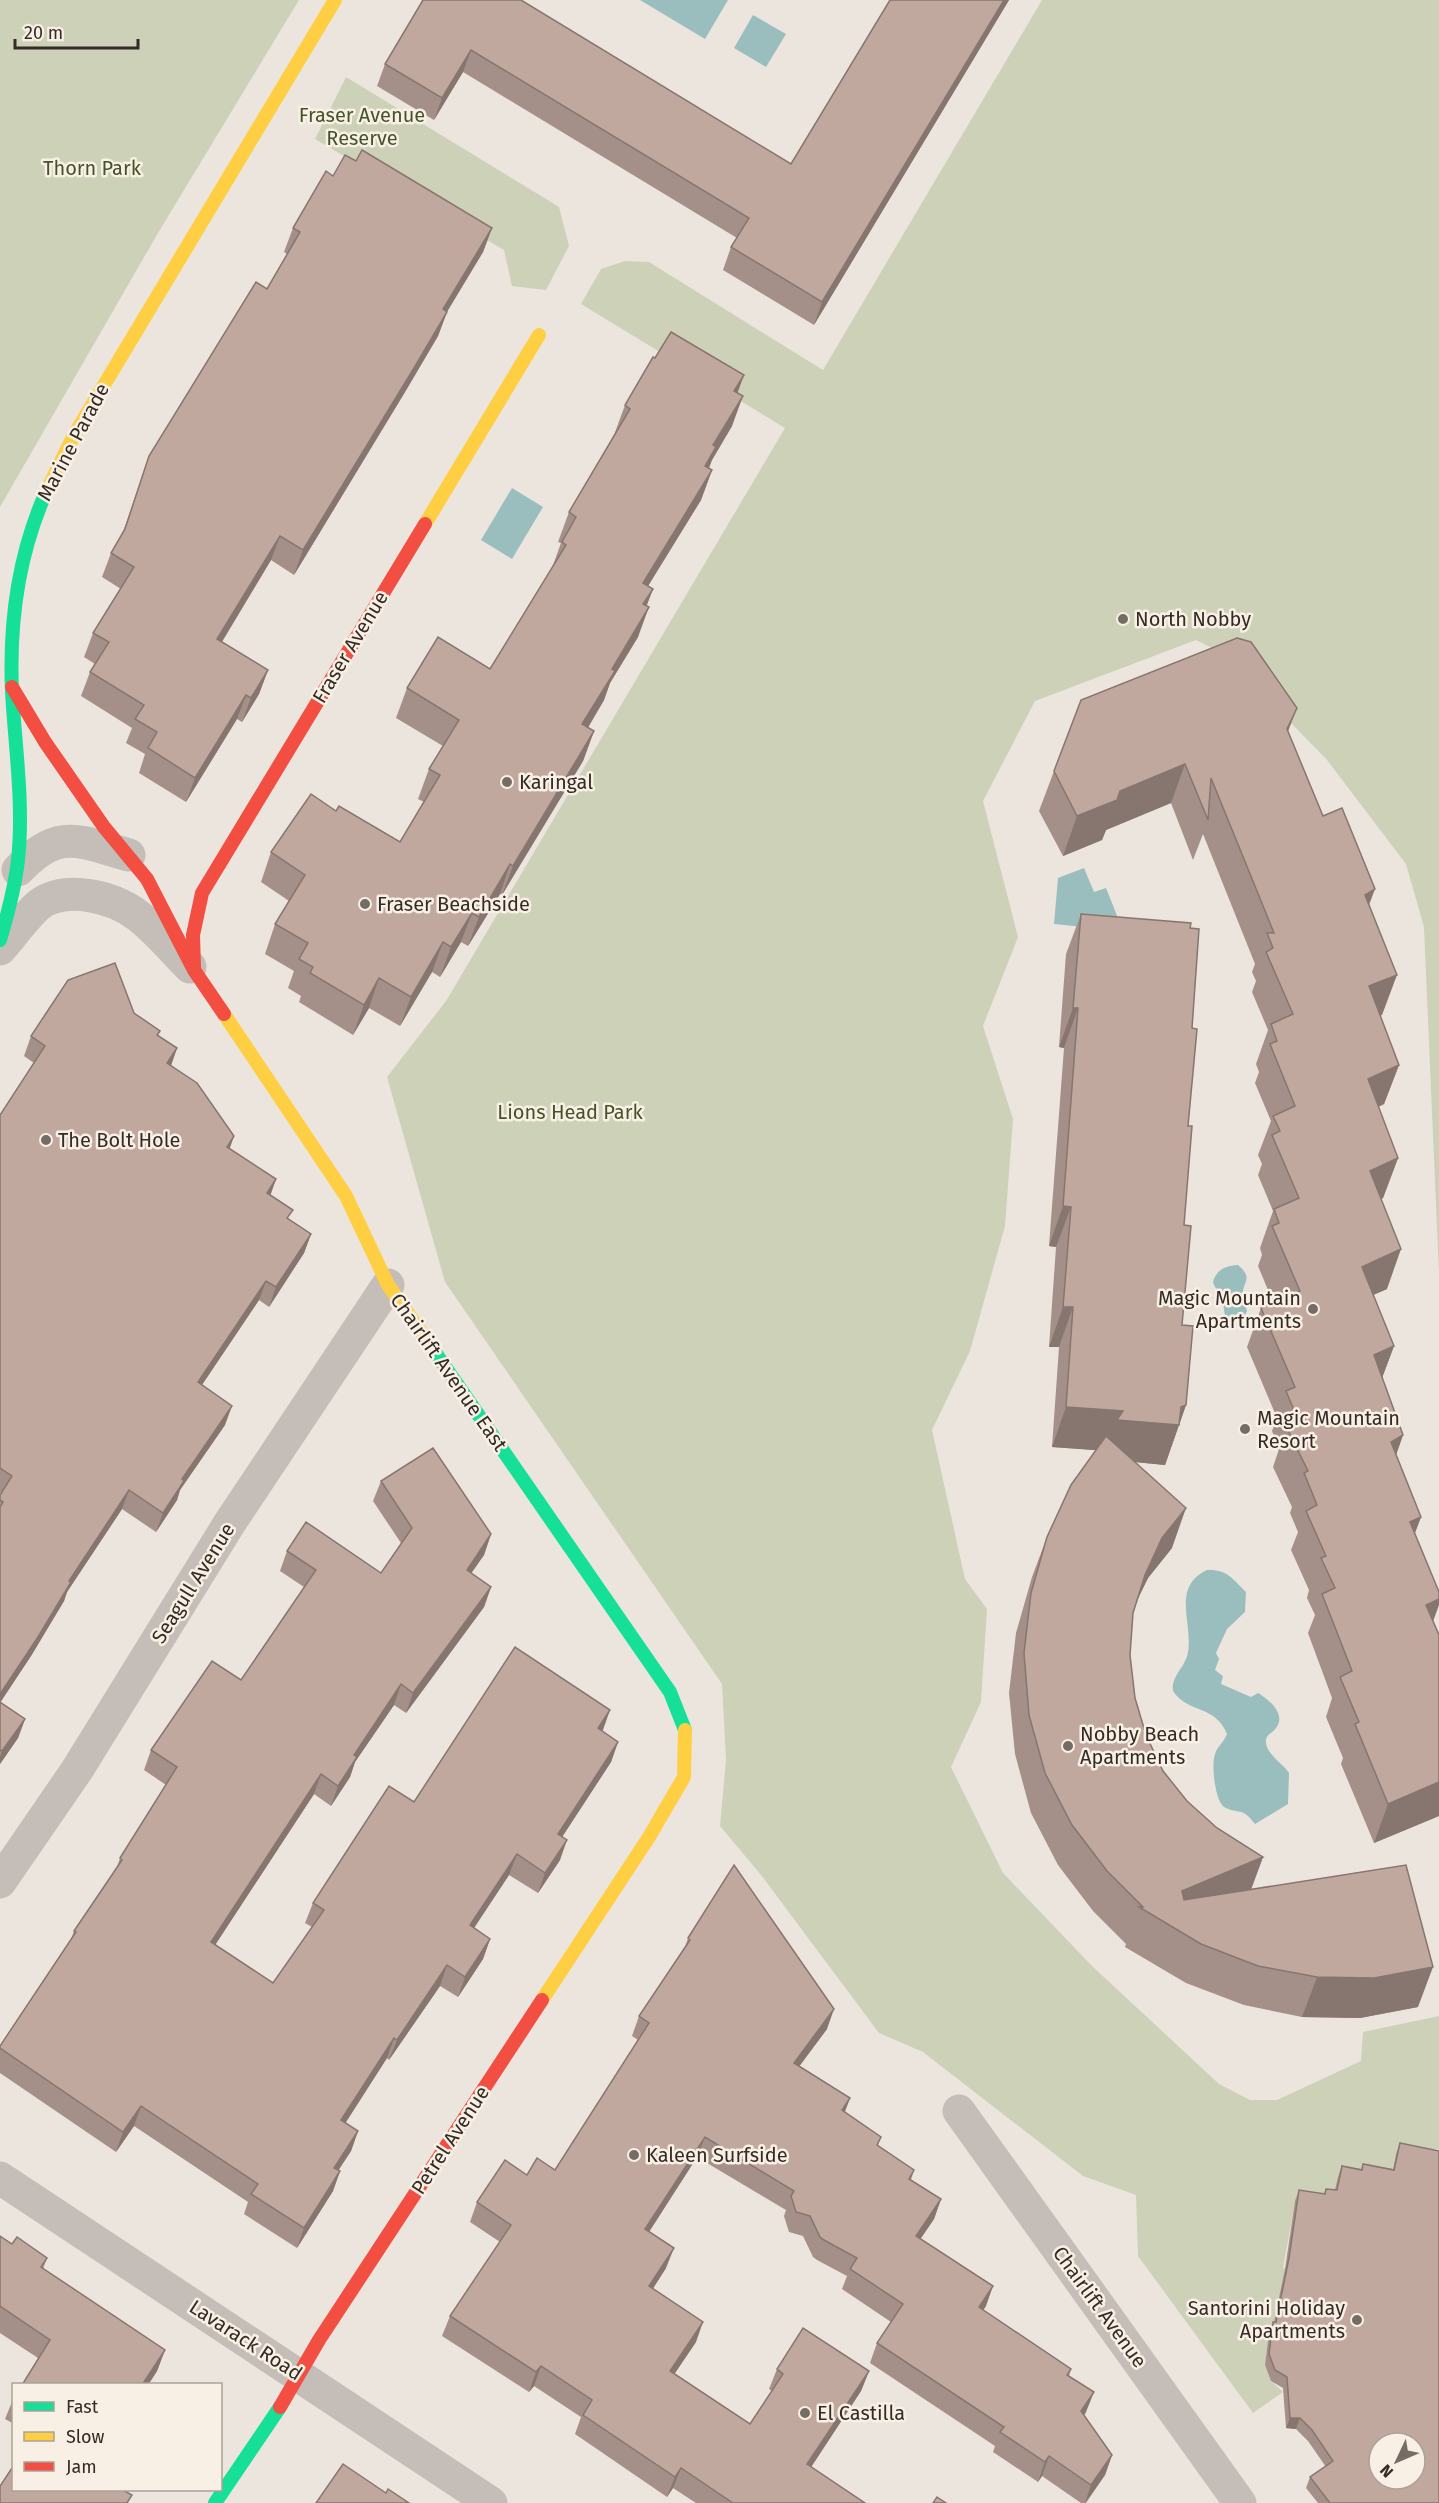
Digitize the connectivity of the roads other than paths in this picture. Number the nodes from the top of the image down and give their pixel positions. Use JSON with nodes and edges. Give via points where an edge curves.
{"nodes":[{"id":1,"x":335,"y":0,"type":"edge"},
{"id":2,"x":539,"y":335,"type":"dead end"},
{"id":3,"x":12,"y":687,"type":"junction"},
{"id":4,"x":129,"y":855,"type":"junction"},
{"id":5,"x":22,"y":856,"type":"junction"},
{"id":6,"x":73,"y":895,"type":"junction"},
{"id":7,"x":0,"y":940,"type":"edge"},
{"id":8,"x":0,"y":949,"type":"edge"},
{"id":9,"x":194,"y":970,"type":"junction"},
{"id":10,"x":388,"y":1285,"type":"junction"},
{"id":11,"x":684,"y":1777,"type":"joint"},
{"id":12,"x":0,"y":1882,"type":"edge"},
{"id":13,"x":959,"y":2111,"type":"dead end"},
{"id":14,"x":0,"y":2178,"type":"edge"},
{"id":15,"x":298,"y":2375,"type":"junction"},
{"id":16,"x":215,"y":2503,"type":"edge"},
{"id":17,"x":491,"y":2503,"type":"edge"},
{"id":18,"x":1240,"y":2503,"type":"edge"}],
"edges":[{"from":1,"to":3,"type":"street","name":"Marine Parade","via":[[45,488],[20,564],[13,607]]},
{"from":2,"to":9,"type":"street","name":"Fraser Avenue","via":[[202,893],[193,935]]},
{"from":3,"to":4,"type":"street","name":"Chairlift Avenue East","via":[[104,827]]},
{"from":3,"to":5,"type":"street","name":"Marine Parade"},
{"from":4,"to":5,"type":"street","via":[[77,841],[62,841]]},
{"from":4,"to":9,"type":"street","name":"Chairlift Avenue East","via":[[147,879]]},
{"from":5,"to":6,"type":"street","via":[[48,882]]},
{"from":5,"to":7,"type":"street","name":"Marine Parade"},
{"from":6,"to":8,"type":"street","name":"Chairlift Avenue East","via":[[40,904]]},
{"from":6,"to":9,"type":"street","name":"Chairlift Avenue East","via":[[92,896],[137,915]]},
{"from":9,"to":10,"type":"street","name":"Chairlift Avenue East","via":[[346,1196]]},
{"from":10,"to":11,"type":"street","name":"Chairlift Avenue East","via":[[670,1692],[686,1733]]},
{"from":10,"to":12,"type":"street","name":"Seagull Avenue","via":[[229,1524],[77,1770]]},
{"from":11,"to":15,"type":"street","name":"Petrel Avenue","via":[[649,1837]]},
{"from":13,"to":18,"type":"street","name":"Chairlift Avenue"},
{"from":14,"to":15,"type":"street","name":"Lavarack Road"},
{"from":15,"to":16,"type":"street","name":"Petrel Avenue"},
{"from":15,"to":17,"type":"street","name":"Lavarack Road"}]}
